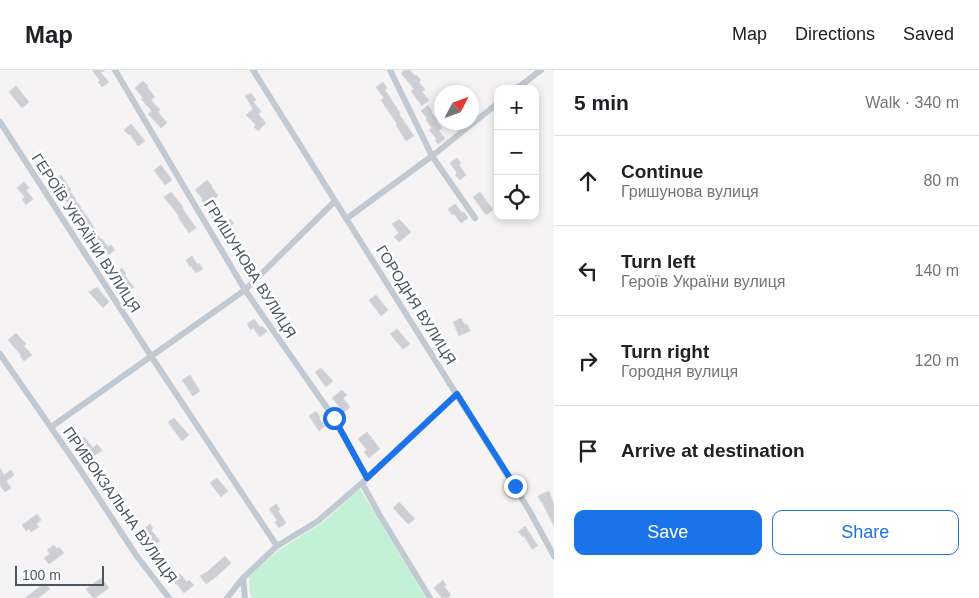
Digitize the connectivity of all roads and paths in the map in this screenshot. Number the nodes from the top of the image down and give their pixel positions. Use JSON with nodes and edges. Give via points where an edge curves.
{"nodes":[{"id":1,"x":115,"y":70,"type":"edge"},
{"id":2,"x":253,"y":70,"type":"edge"},
{"id":3,"x":390,"y":70,"type":"edge"},
{"id":4,"x":541,"y":70,"type":"edge"},
{"id":5,"x":521,"y":85,"type":"edge"},
{"id":6,"x":494,"y":106,"type":"edge"},
{"id":7,"x":0,"y":122,"type":"edge"},
{"id":8,"x":432,"y":156,"type":"junction"},
{"id":9,"x":335,"y":201,"type":"junction"},
{"id":10,"x":475,"y":218,"type":"dead end"},
{"id":11,"x":346,"y":219,"type":"junction"},
{"id":12,"x":245,"y":290,"type":"junction"},
{"id":13,"x":0,"y":354,"type":"edge"},
{"id":14,"x":151,"y":356,"type":"junction"},
{"id":15,"x":457,"y":394,"type":"junction"},
{"id":16,"x":50,"y":427,"type":"junction"},
{"id":17,"x":367,"y":478,"type":"junction"},
{"id":18,"x":362,"y":484,"type":"junction"},
{"id":19,"x":277,"y":546,"type":"junction"},
{"id":20,"x":554,"y":556,"type":"edge"},
{"id":21,"x":243,"y":578,"type":"junction"},
{"id":22,"x":169,"y":598,"type":"edge"},
{"id":23,"x":227,"y":598,"type":"edge"},
{"id":24,"x":245,"y":598,"type":"edge"},
{"id":25,"x":430,"y":598,"type":"edge"}],
"edges":[{"from":1,"to":12,"type":"street","name":"ГРИШУНОВА ВУЛИЦЯ"},
{"from":2,"to":9,"type":"street","name":"ГОРОДНЯ ВУЛИЦЯ"},
{"from":3,"to":8,"type":"street"},
{"from":4,"to":5,"type":"street"},
{"from":6,"to":8,"type":"street"},
{"from":7,"to":14,"type":"street","name":"ГЕРОЇВ УКРАЇНИ ВУЛИЦЯ"},
{"from":8,"to":10,"type":"street"},
{"from":8,"to":11,"type":"street"},
{"from":9,"to":11,"type":"street","name":"ГОРОДНЯ ВУЛИЦЯ"},
{"from":9,"to":12,"type":"street"},
{"from":11,"to":15,"type":"street","name":"ГОРОДНЯ ВУЛИЦЯ"},
{"from":12,"to":14,"type":"street"},
{"from":12,"to":17,"type":"street","name":"ГРИШУНОВА ВУЛИЦЯ","via":[[334,418]]},
{"from":13,"to":16,"type":"street","name":"ПРИВОКЗАЛЬНА ВУЛИЦЯ"},
{"from":14,"to":16,"type":"street","name":"ПРИВОКЗАЛЬНА ВУЛИЦЯ"},
{"from":14,"to":19,"type":"street","name":"ГЕРОЇВ УКРАЇНИ ВУЛИЦЯ"},
{"from":15,"to":17,"type":"street"},
{"from":15,"to":20,"type":"street","name":"ГОРОДНЯ ВУЛИЦЯ","via":[[530,510]]},
{"from":16,"to":22,"type":"street","name":"ПРИВОКЗАЛЬНА ВУЛИЦЯ","via":[[136,555]]},
{"from":17,"to":18,"type":"street"},
{"from":18,"to":19,"type":"street","via":[[318,521]]},
{"from":18,"to":25,"type":"street"},
{"from":19,"to":21,"type":"street"},
{"from":21,"to":23,"type":"street"},
{"from":21,"to":24,"type":"street"}]}
